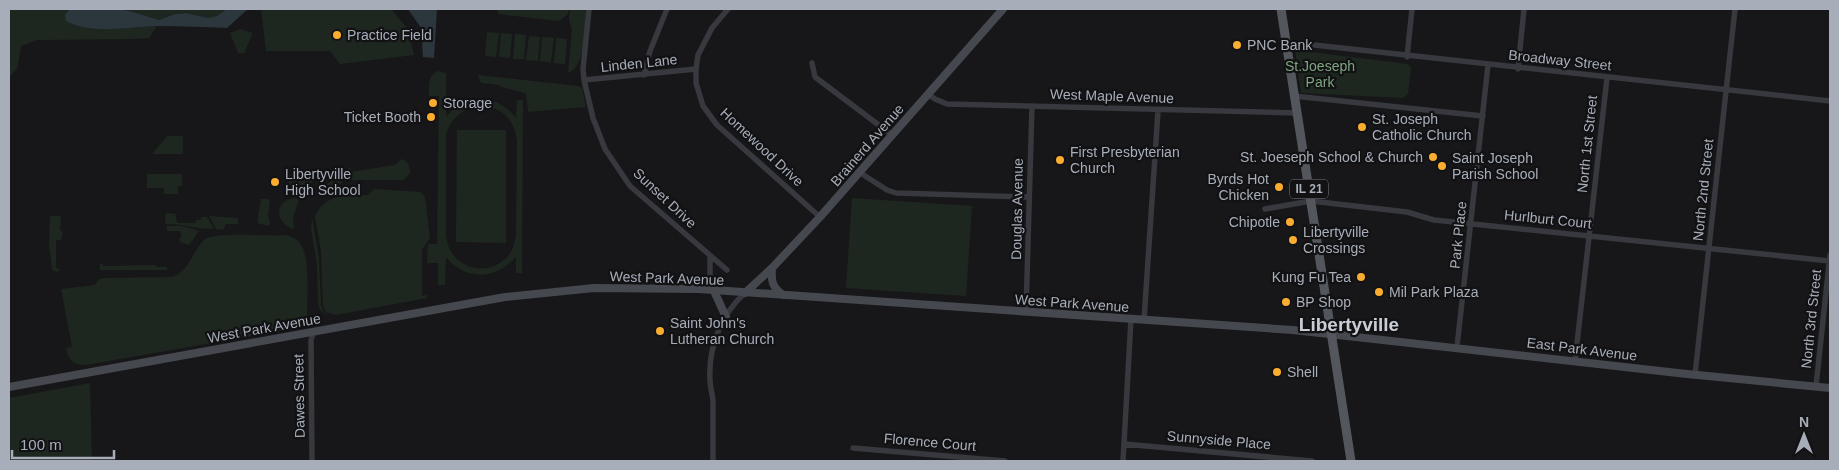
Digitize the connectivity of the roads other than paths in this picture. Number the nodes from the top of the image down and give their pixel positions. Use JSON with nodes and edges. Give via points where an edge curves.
{"nodes":[{"id":1,"x":589,"y":9,"type":"edge"},
{"id":2,"x":667,"y":9,"type":"edge"},
{"id":3,"x":728,"y":9,"type":"edge"},
{"id":4,"x":1003,"y":9,"type":"edge"},
{"id":5,"x":1281,"y":9,"type":"edge"},
{"id":6,"x":1412,"y":9,"type":"edge"},
{"id":7,"x":1524,"y":9,"type":"edge"},
{"id":8,"x":1735,"y":9,"type":"edge"},
{"id":9,"x":1286,"y":45,"type":"junction"},
{"id":10,"x":1407,"y":57,"type":"junction"},
{"id":11,"x":812,"y":63,"type":"dead end"},
{"id":12,"x":1488,"y":66,"type":"junction"},
{"id":13,"x":696,"y":69,"type":"junction"},
{"id":14,"x":1518,"y":69,"type":"junction"},
{"id":15,"x":644,"y":75,"type":"junction"},
{"id":16,"x":1607,"y":78,"type":"junction"},
{"id":17,"x":584,"y":80,"type":"junction"},
{"id":18,"x":1726,"y":90,"type":"junction"},
{"id":19,"x":928,"y":94,"type":"junction"},
{"id":20,"x":1294,"y":96,"type":"junction"},
{"id":21,"x":1830,"y":101,"type":"edge"},
{"id":22,"x":1032,"y":106,"type":"junction"},
{"id":23,"x":1158,"y":110,"type":"junction"},
{"id":24,"x":1297,"y":113,"type":"junction"},
{"id":25,"x":1483,"y":116,"type":"junction"},
{"id":26,"x":892,"y":135,"type":"junction"},
{"id":27,"x":860,"y":172,"type":"junction"},
{"id":28,"x":1029,"y":197,"type":"junction"},
{"id":29,"x":1311,"y":201,"type":"junction"},
{"id":30,"x":1265,"y":209,"type":"dead end"},
{"id":31,"x":820,"y":217,"type":"junction"},
{"id":32,"x":1472,"y":223,"type":"junction"},
{"id":33,"x":1590,"y":235,"type":"junction"},
{"id":34,"x":1709,"y":248,"type":"junction"},
{"id":35,"x":1830,"y":255,"type":"edge"},
{"id":36,"x":710,"y":256,"type":"junction"},
{"id":37,"x":1830,"y":261,"type":"edge"},
{"id":38,"x":772,"y":268,"type":"junction"},
{"id":39,"x":727,"y":270,"type":"dead end"},
{"id":40,"x":710,"y":276,"type":"junction"},
{"id":41,"x":699,"y":289,"type":"junction"},
{"id":42,"x":714,"y":291,"type":"junction"},
{"id":43,"x":745,"y":293,"type":"junction"},
{"id":44,"x":785,"y":296,"type":"junction"},
{"id":45,"x":1026,"y":312,"type":"junction"},
{"id":46,"x":726,"y":317,"type":"junction"},
{"id":47,"x":1131,"y":319,"type":"junction"},
{"id":48,"x":1144,"y":320,"type":"junction"},
{"id":49,"x":314,"y":332,"type":"junction"},
{"id":50,"x":1331,"y":334,"type":"junction"},
{"id":51,"x":1457,"y":347,"type":"junction"},
{"id":52,"x":1575,"y":361,"type":"junction"},
{"id":53,"x":1694,"y":375,"type":"junction"},
{"id":54,"x":1816,"y":386,"type":"junction"},
{"id":55,"x":9,"y":387,"type":"edge"},
{"id":56,"x":1830,"y":388,"type":"edge"},
{"id":57,"x":1124,"y":444,"type":"junction"},
{"id":58,"x":853,"y":448,"type":"dead end"},
{"id":59,"x":312,"y":461,"type":"edge"},
{"id":60,"x":712,"y":461,"type":"edge"},
{"id":61,"x":1005,"y":461,"type":"edge"},
{"id":62,"x":1123,"y":461,"type":"edge"},
{"id":63,"x":1312,"y":461,"type":"edge"},
{"id":64,"x":1351,"y":461,"type":"edge"}],
"edges":[{"from":1,"to":17,"type":"street","name":"Sunset Drive"},
{"from":2,"to":15,"type":"street"},
{"from":3,"to":13,"type":"street","name":"Homewood Drive","via":[[712,28],[698,55]]},
{"from":4,"to":19,"type":"main road","name":"Brainerd Avenue"},
{"from":5,"to":9,"type":"main road","number":"IL 21"},
{"from":6,"to":10,"type":"street"},
{"from":7,"to":14,"type":"street"},
{"from":8,"to":18,"type":"street","name":"North 2nd Street"},
{"from":9,"to":10,"type":"street","name":"Broadway Street","via":[[1305,44]]},
{"from":9,"to":20,"type":"main road","number":"IL 21"},
{"from":10,"to":12,"type":"street","name":"Broadway Street"},
{"from":11,"to":26,"type":"street","via":[[815,77]]},
{"from":12,"to":14,"type":"street","name":"Broadway Street"},
{"from":12,"to":25,"type":"street","name":"Park Place"},
{"from":13,"to":15,"type":"street","name":"Linden Lane"},
{"from":13,"to":31,"type":"street","name":"Homewood Drive","via":[[698,94],[717,126]]},
{"from":14,"to":16,"type":"street","name":"Broadway Street"},
{"from":15,"to":17,"type":"street","name":"Linden Lane"},
{"from":16,"to":18,"type":"street","name":"Broadway Street"},
{"from":16,"to":33,"type":"street","name":"North 1st Street"},
{"from":17,"to":36,"type":"street","name":"Sunset Drive","via":[[599,136],[613,163],[635,190]]},
{"from":18,"to":21,"type":"street","name":"Broadway Street"},
{"from":18,"to":34,"type":"street","name":"North 2nd Street"},
{"from":19,"to":22,"type":"street","name":"West Maple Avenue","via":[[948,104]]},
{"from":19,"to":26,"type":"main road","name":"Brainerd Avenue"},
{"from":20,"to":24,"type":"main road","number":"IL 21"},
{"from":20,"to":25,"type":"street"},
{"from":22,"to":23,"type":"street","name":"West Maple Avenue"},
{"from":22,"to":28,"type":"street","name":"Douglas Avenue"},
{"from":23,"to":24,"type":"street","name":"West Maple Avenue"},
{"from":23,"to":48,"type":"street"},
{"from":24,"to":29,"type":"main road","number":"IL 21"},
{"from":25,"to":32,"type":"street","name":"Park Place"},
{"from":26,"to":27,"type":"main road","name":"Brainerd Avenue"},
{"from":27,"to":28,"type":"street","via":[[887,190],[908,195]]},
{"from":27,"to":31,"type":"main road","name":"Brainerd Avenue"},
{"from":28,"to":45,"type":"street","name":"Douglas Avenue"},
{"from":29,"to":30,"type":"street","name":"Hurlburt Court"},
{"from":29,"to":32,"type":"street","name":"Hurlburt Court"},
{"from":29,"to":50,"type":"main road","number":"IL 21"},
{"from":31,"to":38,"type":"main road","name":"Brainerd Avenue"},
{"from":32,"to":33,"type":"street","name":"Hurlburt Court"},
{"from":32,"to":51,"type":"street","name":"Park Place"},
{"from":33,"to":34,"type":"street","name":"Hurlburt Court"},
{"from":33,"to":52,"type":"street","name":"North 1st Street"},
{"from":34,"to":37,"type":"street","name":"Hurlburt Court"},
{"from":34,"to":53,"type":"street","name":"North 2nd Street"},
{"from":35,"to":37,"type":"street","name":"North 3rd Street"},
{"from":36,"to":39,"type":"street","name":"Sunset Drive"},
{"from":36,"to":40,"type":"street"},
{"from":37,"to":54,"type":"street","name":"North 3rd Street"},
{"from":38,"to":43,"type":"main road","name":"Brainerd Avenue"},
{"from":38,"to":44,"type":"main road","via":[[772,284]]},
{"from":40,"to":41,"type":"street"},
{"from":40,"to":42,"type":"street"},
{"from":41,"to":42,"type":"main road","name":"West Park Avenue"},
{"from":41,"to":49,"type":"main road","name":"West Park Avenue","via":[[591,288],[509,296]]},
{"from":42,"to":43,"type":"main road","name":"West Park Avenue"},
{"from":42,"to":46,"type":"main road"},
{"from":43,"to":44,"type":"main road","name":"West Park Avenue"},
{"from":43,"to":46,"type":"street"},
{"from":44,"to":45,"type":"main road","name":"West Park Avenue"},
{"from":45,"to":47,"type":"main road","name":"West Park Avenue"},
{"from":46,"to":60,"type":"street","via":[[712,351]]},
{"from":47,"to":48,"type":"main road","name":"West Park Avenue"},
{"from":47,"to":57,"type":"street"},
{"from":48,"to":50,"type":"main road","name":"West Park Avenue"},
{"from":49,"to":55,"type":"main road","name":"West Park Avenue"},
{"from":49,"to":59,"type":"street","name":"Dawes Street","via":[[311,340]]},
{"from":50,"to":51,"type":"main road","name":"East Park Avenue"},
{"from":50,"to":64,"type":"main road","number":"IL 21"},
{"from":51,"to":52,"type":"main road","name":"East Park Avenue"},
{"from":52,"to":53,"type":"main road","name":"East Park Avenue"},
{"from":53,"to":54,"type":"main road","name":"East Park Avenue"},
{"from":54,"to":56,"type":"main road","name":"East Park Avenue"},
{"from":57,"to":62,"type":"street"},
{"from":57,"to":63,"type":"street","name":"Sunnyside Place"},
{"from":58,"to":61,"type":"street","name":"Florence Court"}]}
